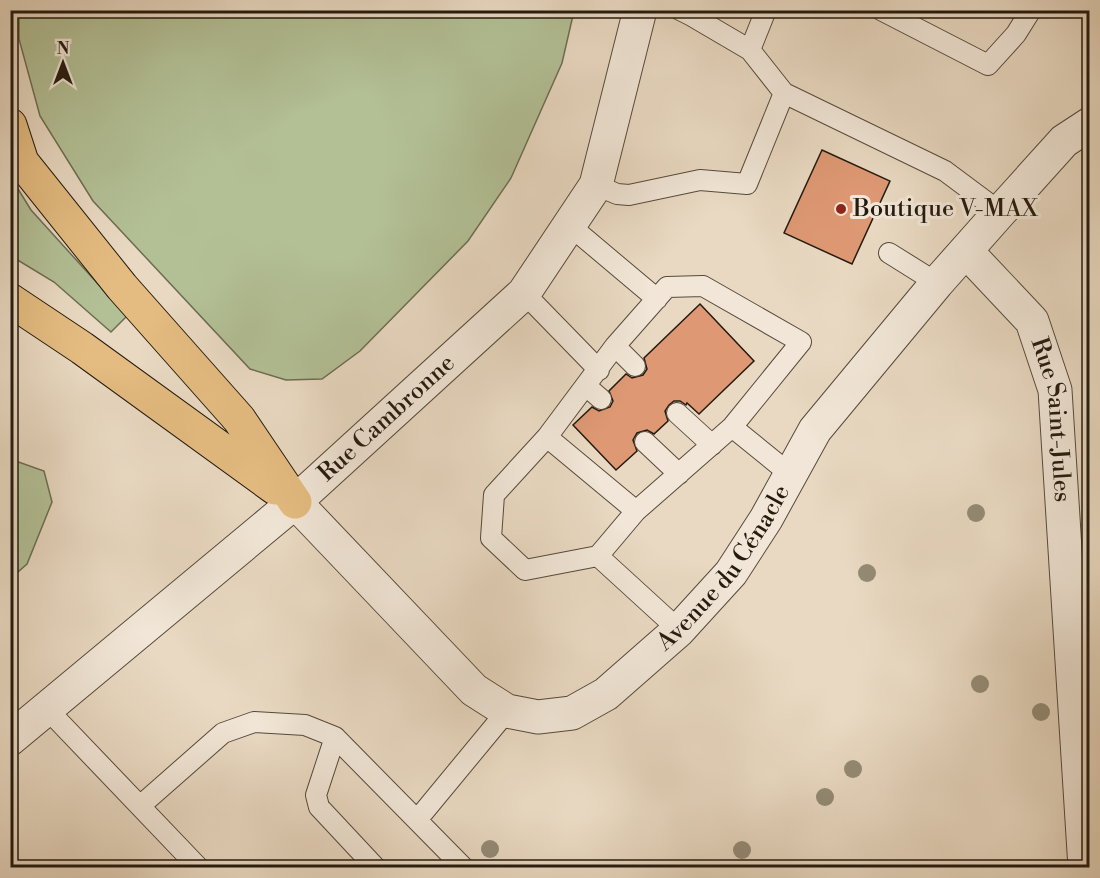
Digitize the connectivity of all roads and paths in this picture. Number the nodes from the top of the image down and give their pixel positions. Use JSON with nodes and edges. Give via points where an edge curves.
{"nodes":[{"id":1,"x":640,"y":10,"type":"edge"},
{"id":2,"x":680,"y":10,"type":"edge"},
{"id":3,"x":766,"y":10,"type":"edge"},
{"id":4,"x":881,"y":10,"type":"edge"},
{"id":5,"x":1031,"y":10,"type":"edge"},
{"id":6,"x":750,"y":50,"type":"junction"},
{"id":7,"x":784,"y":93,"type":"junction"},
{"id":8,"x":1089,"y":124,"type":"edge"},
{"id":9,"x":10,"y":125,"type":"edge"},
{"id":10,"x":596,"y":185,"type":"junction"},
{"id":11,"x":1000,"y":212,"type":"junction"},
{"id":12,"x":569,"y":225,"type":"junction"},
{"id":13,"x":966,"y":251,"type":"junction"},
{"id":14,"x":889,"y":253,"type":"dead end"},
{"id":15,"x":937,"y":283,"type":"junction"},
{"id":16,"x":524,"y":293,"type":"junction"},
{"id":17,"x":657,"y":298,"type":"junction"},
{"id":18,"x":10,"y":300,"type":"edge"},
{"id":19,"x":615,"y":346,"type":"junction"},
{"id":20,"x":635,"y":366,"type":"dead end"},
{"id":21,"x":599,"y":370,"type":"junction"},
{"id":22,"x":677,"y":413,"type":"dead end"},
{"id":23,"x":732,"y":427,"type":"junction"},
{"id":24,"x":547,"y":437,"type":"junction"},
{"id":25,"x":645,"y":442,"type":"dead end"},
{"id":26,"x":712,"y":446,"type":"junction"},
{"id":27,"x":679,"y":474,"type":"junction"},
{"id":28,"x":790,"y":474,"type":"junction"},
{"id":29,"x":295,"y":502,"type":"junction"},
{"id":30,"x":636,"y":511,"type":"junction"},
{"id":31,"x":598,"y":556,"type":"junction"},
{"id":32,"x":678,"y":630,"type":"junction"},
{"id":33,"x":47,"y":709,"type":"junction"},
{"id":34,"x":507,"y":711,"type":"junction"},
{"id":35,"x":335,"y":737,"type":"junction"},
{"id":36,"x":10,"y":739,"type":"edge"},
{"id":37,"x":140,"y":806,"type":"junction"},
{"id":38,"x":417,"y":820,"type":"junction"},
{"id":39,"x":199,"y":867,"type":"edge"},
{"id":40,"x":376,"y":867,"type":"edge"},
{"id":41,"x":464,"y":867,"type":"edge"},
{"id":42,"x":1085,"y":867,"type":"edge"}],
"edges":[{"from":1,"to":10,"type":"street","name":"Rue Cambronne"},
{"from":2,"to":6,"type":"lane"},
{"from":3,"to":6,"type":"lane"},
{"from":4,"to":5,"type":"lane","via":[[988,65]]},
{"from":6,"to":7,"type":"lane"},
{"from":7,"to":10,"type":"lane","via":[[747,184],[700,180],[629,195]]},
{"from":7,"to":11,"type":"lane","via":[[945,171]]},
{"from":8,"to":11,"type":"street","name":"Avenue du Cénacle","via":[[1064,141]]},
{"from":9,"to":29,"type":"highway","via":[[22,162],[122,287],[239,419]]},
{"from":10,"to":12,"type":"street","name":"Rue Cambronne"},
{"from":11,"to":13,"type":"street","name":"Avenue du Cénacle"},
{"from":12,"to":16,"type":"street","name":"Rue Cambronne"},
{"from":12,"to":17,"type":"lane"},
{"from":13,"to":15,"type":"street","name":"Avenue du Cénacle"},
{"from":13,"to":42,"type":"street","name":"Rue Saint-Jules","via":[[1032,321],[1055,390]]},
{"from":14,"to":15,"type":"lane"},
{"from":15,"to":28,"type":"street","name":"Avenue du Cénacle","via":[[815,430]]},
{"from":16,"to":21,"type":"lane"},
{"from":16,"to":29,"type":"street","name":"Rue Cambronne"},
{"from":17,"to":19,"type":"lane"},
{"from":17,"to":23,"type":"lane","via":[[667,287],[703,286],[801,342]]},
{"from":18,"to":29,"type":"highway"},
{"from":19,"to":20,"type":"lane"},
{"from":19,"to":21,"type":"lane"},
{"from":21,"to":24,"type":"lane","via":[[593,393]]},
{"from":22,"to":26,"type":"lane"},
{"from":23,"to":26,"type":"lane"},
{"from":23,"to":28,"type":"lane"},
{"from":24,"to":30,"type":"lane"},
{"from":24,"to":31,"type":"lane","via":[[494,495],[491,537],[525,570]]},
{"from":25,"to":27,"type":"lane"},
{"from":26,"to":27,"type":"lane"},
{"from":27,"to":30,"type":"lane"},
{"from":28,"to":32,"type":"street","name":"Avenue du Cénacle","via":[[731,573]]},
{"from":29,"to":33,"type":"street","name":"Rue Cambronne"},
{"from":29,"to":34,"type":"street","name":"Avenue du Cénacle","via":[[474,690]]},
{"from":30,"to":31,"type":"lane"},
{"from":31,"to":32,"type":"lane"},
{"from":32,"to":34,"type":"street","name":"Avenue du Cénacle","via":[[606,694],[572,713],[538,717]]},
{"from":33,"to":36,"type":"street","name":"Rue Cambronne"},
{"from":33,"to":37,"type":"lane"},
{"from":34,"to":38,"type":"lane"},
{"from":35,"to":37,"type":"lane","via":[[305,725],[254,722],[223,733]]},
{"from":35,"to":38,"type":"lane"},
{"from":35,"to":40,"type":"lane","via":[[316,795],[319,807]]},
{"from":37,"to":39,"type":"lane"},
{"from":38,"to":41,"type":"lane"}]}
